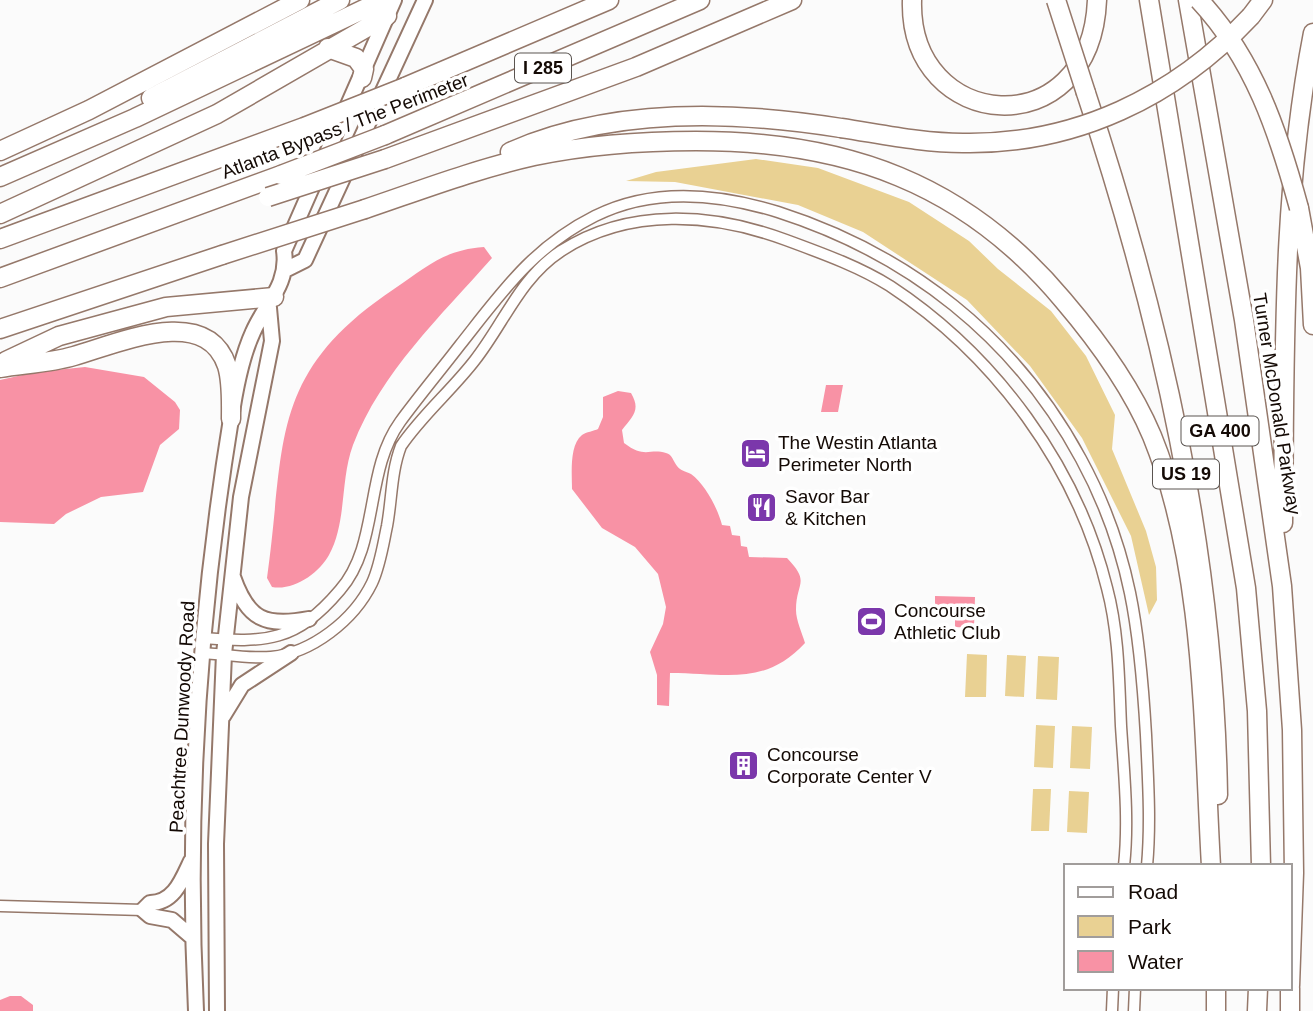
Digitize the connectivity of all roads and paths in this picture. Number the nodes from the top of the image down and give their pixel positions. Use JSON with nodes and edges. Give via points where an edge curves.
{"nodes":[{"id":1,"x":300,"y":0,"type":"edge"},
{"id":2,"x":340,"y":0,"type":"edge"},
{"id":3,"x":425,"y":0,"type":"edge"},
{"id":4,"x":609,"y":0,"type":"edge"},
{"id":5,"x":700,"y":0,"type":"edge"},
{"id":6,"x":792,"y":0,"type":"edge"},
{"id":7,"x":912,"y":0,"type":"edge"},
{"id":8,"x":1056,"y":0,"type":"edge"},
{"id":9,"x":1097,"y":0,"type":"edge"},
{"id":10,"x":1149,"y":0,"type":"edge"},
{"id":11,"x":1188,"y":0,"type":"edge"},
{"id":12,"x":1199,"y":0,"type":"edge"},
{"id":13,"x":1263,"y":0,"type":"edge"},
{"id":14,"x":388,"y":5,"type":"edge"},
{"id":15,"x":1313,"y":33,"type":"edge"},
{"id":16,"x":328,"y":48,"type":"junction"},
{"id":17,"x":362,"y":78,"type":"junction"},
{"id":18,"x":0,"y":151,"type":"edge"},
{"id":19,"x":0,"y":169,"type":"edge"},
{"id":20,"x":0,"y":177,"type":"edge"},
{"id":21,"x":456,"y":177,"type":"junction"},
{"id":22,"x":213,"y":200,"type":"junction"},
{"id":23,"x":0,"y":214,"type":"edge"},
{"id":24,"x":0,"y":239,"type":"edge"},
{"id":25,"x":286,"y":269,"type":"junction"},
{"id":26,"x":0,"y":278,"type":"edge"},
{"id":27,"x":271,"y":302,"type":"junction"},
{"id":28,"x":1313,"y":325,"type":"edge"},
{"id":29,"x":0,"y":329,"type":"edge"},
{"id":30,"x":0,"y":366,"type":"edge"},
{"id":31,"x":231,"y":419,"type":"junction"},
{"id":32,"x":232,"y":574,"type":"junction"},
{"id":33,"x":1282,"y":586,"type":"junction"},
{"id":34,"x":309,"y":619,"type":"junction"},
{"id":35,"x":201,"y":645,"type":"junction"},
{"id":36,"x":224,"y":647,"type":"junction"},
{"id":37,"x":291,"y":653,"type":"junction"},
{"id":38,"x":221,"y":721,"type":"junction"},
{"id":39,"x":193,"y":857,"type":"junction"},
{"id":40,"x":1125,"y":864,"type":"edge"},
{"id":41,"x":1147,"y":864,"type":"edge"},
{"id":42,"x":1211,"y":864,"type":"edge"},
{"id":43,"x":1219,"y":864,"type":"edge"},
{"id":44,"x":1261,"y":864,"type":"edge"},
{"id":45,"x":0,"y":906,"type":"edge"},
{"id":46,"x":143,"y":910,"type":"junction"},
{"id":47,"x":1292,"y":930,"type":"edge"},
{"id":48,"x":193,"y":938,"type":"junction"},
{"id":49,"x":1114,"y":990,"type":"edge"},
{"id":50,"x":1135,"y":990,"type":"edge"},
{"id":51,"x":1216,"y":990,"type":"edge"},
{"id":52,"x":1258,"y":990,"type":"edge"},
{"id":53,"x":1290,"y":990,"type":"edge"},
{"id":54,"x":196,"y":1011,"type":"edge"},
{"id":55,"x":217,"y":1011,"type":"edge"},
{"id":56,"x":1112,"y":1011,"type":"edge"},
{"id":57,"x":1134,"y":1011,"type":"edge"},
{"id":58,"x":1216,"y":1011,"type":"edge"},
{"id":59,"x":1257,"y":1011,"type":"edge"},
{"id":60,"x":1290,"y":1011,"type":"edge"}],
"edges":[{"from":1,"to":18,"type":"highway"},
{"from":2,"to":19,"type":"highway","via":[[118,115]]},
{"from":3,"to":25,"type":"main road","name":"Peachtree Dunwoody Road","via":[[305,260]]},
{"from":4,"to":24,"type":"highway","name":"Atlanta Bypass / The Perimeter","number":"I 285","bridge":true,"via":[[304,127]]},
{"from":5,"to":22,"type":"highway","name":"Atlanta Bypass / The Perimeter","number":"I 285","bridge":true,"via":[[385,135]]},
{"from":6,"to":22,"type":"highway","bridge":true,"via":[[636,67],[385,159],[268,197]]},
{"from":7,"to":9,"type":"highway","via":[[918,48],[943,82],[981,103],[1006,106],[1030,103],[1070,80],[1088,52]]},
{"from":8,"to":43,"type":"highway","number":"US 19","bridge":true,"via":[[1141,269],[1164,358],[1210,638]]},
{"from":10,"to":44,"type":"highway","number":"GA 400","via":[[1246,588],[1258,711]]},
{"from":11,"to":33,"type":"highway","name":"Turner McDonald Parkway","number":"GA 400","via":[[1244,320]]},
{"from":12,"to":28,"type":"highway","bridge":true,"via":[[1242,57],[1280,141],[1310,268]]},
{"from":13,"to":21,"type":"highway","bridge":true,"via":[[1214,53],[1172,85],[1086,125],[1003,143],[960,144],[790,121],[716,117],[624,122],[520,148]]},
{"from":14,"to":16,"type":"highway"},
{"from":14,"to":17,"type":"main road","name":"Peachtree Dunwoody Road"},
{"from":14,"to":20,"type":"highway"},
{"from":15,"to":33,"type":"highway","via":[[1301,96],[1285,269]]},
{"from":16,"to":17,"type":"highway","via":[[356,58],[364,69]]},
{"from":16,"to":23,"type":"highway","via":[[217,114]]},
{"from":17,"to":25,"type":"main road","name":"Peachtree Dunwoody Road","via":[[284,251]]},
{"from":21,"to":29,"type":"highway","bridge":true},
{"from":21,"to":42,"type":"highway","via":[[534,156],[601,145],[665,141],[781,144],[837,155],[914,182],[974,217],[1041,273],[1106,353],[1132,397],[1152,436],[1170,493],[1186,559],[1197,654]]},
{"from":22,"to":26,"type":"highway","name":"Atlanta Bypass / The Perimeter","number":"I 285"},
{"from":25,"to":27,"type":"main road","name":"Peachtree Dunwoody Road"},
{"from":27,"to":30,"type":"highway","via":[[166,307],[59,336]]},
{"from":27,"to":31,"type":"main road","name":"Peachtree Dunwoody Road","via":[[253,332]]},
{"from":27,"to":32,"type":"main road","name":"Peachtree Dunwoody Road","via":[[272,341],[241,497]]},
{"from":30,"to":31,"type":"highway","via":[[70,357],[179,330],[204,337],[220,352],[227,366]]},
{"from":31,"to":35,"type":"main road","name":"Peachtree Dunwoody Road"},
{"from":32,"to":34,"type":"main road","via":[[246,605],[260,618],[272,623]]},
{"from":32,"to":36,"type":"main road","name":"Peachtree Dunwoody Road"},
{"from":33,"to":47,"type":"highway","name":"Turner McDonald Parkway","number":"GA 400","via":[[1292,742]]},
{"from":34,"to":36,"type":"street","via":[[271,639]]},
{"from":34,"to":41,"type":"street","via":[[344,586],[358,562],[382,457],[398,425],[530,259],[594,217],[641,199],[696,196],[755,205],[824,229],[903,266],[1003,353],[1068,435],[1112,522],[1136,612],[1148,787]]},
{"from":35,"to":36,"type":"street"},
{"from":35,"to":39,"type":"main road","name":"Peachtree Dunwoody Road"},
{"from":36,"to":37,"type":"street","via":[[271,657]]},
{"from":36,"to":38,"type":"main road","name":"Peachtree Dunwoody Road"},
{"from":37,"to":38,"type":"main road","via":[[242,685]]},
{"from":37,"to":40,"type":"street","via":[[326,636],[363,598],[377,569],[401,446],[473,364],[540,268],[580,241],[622,224],[693,218],[749,228],[817,251],[890,286],[986,369],[1048,447],[1078,503],[1108,591],[1117,657]]},
{"from":38,"to":55,"type":"main road","name":"Peachtree Dunwoody Road"},
{"from":39,"to":46,"type":"main road","via":[[175,891],[160,904]]},
{"from":39,"to":48,"type":"main road","name":"Peachtree Dunwoody Road"},
{"from":45,"to":46,"type":"street"},
{"from":46,"to":48,"type":"main road","via":[[172,920]]},
{"from":48,"to":54,"type":"main road","name":"Peachtree Dunwoody Road"},
{"from":49,"to":56,"type":"street"},
{"from":50,"to":57,"type":"street"},
{"from":51,"to":58,"type":"highway"},
{"from":52,"to":59,"type":"highway"},
{"from":53,"to":60,"type":"highway","name":"Turner McDonald Parkway","number":"GA 400"}]}
